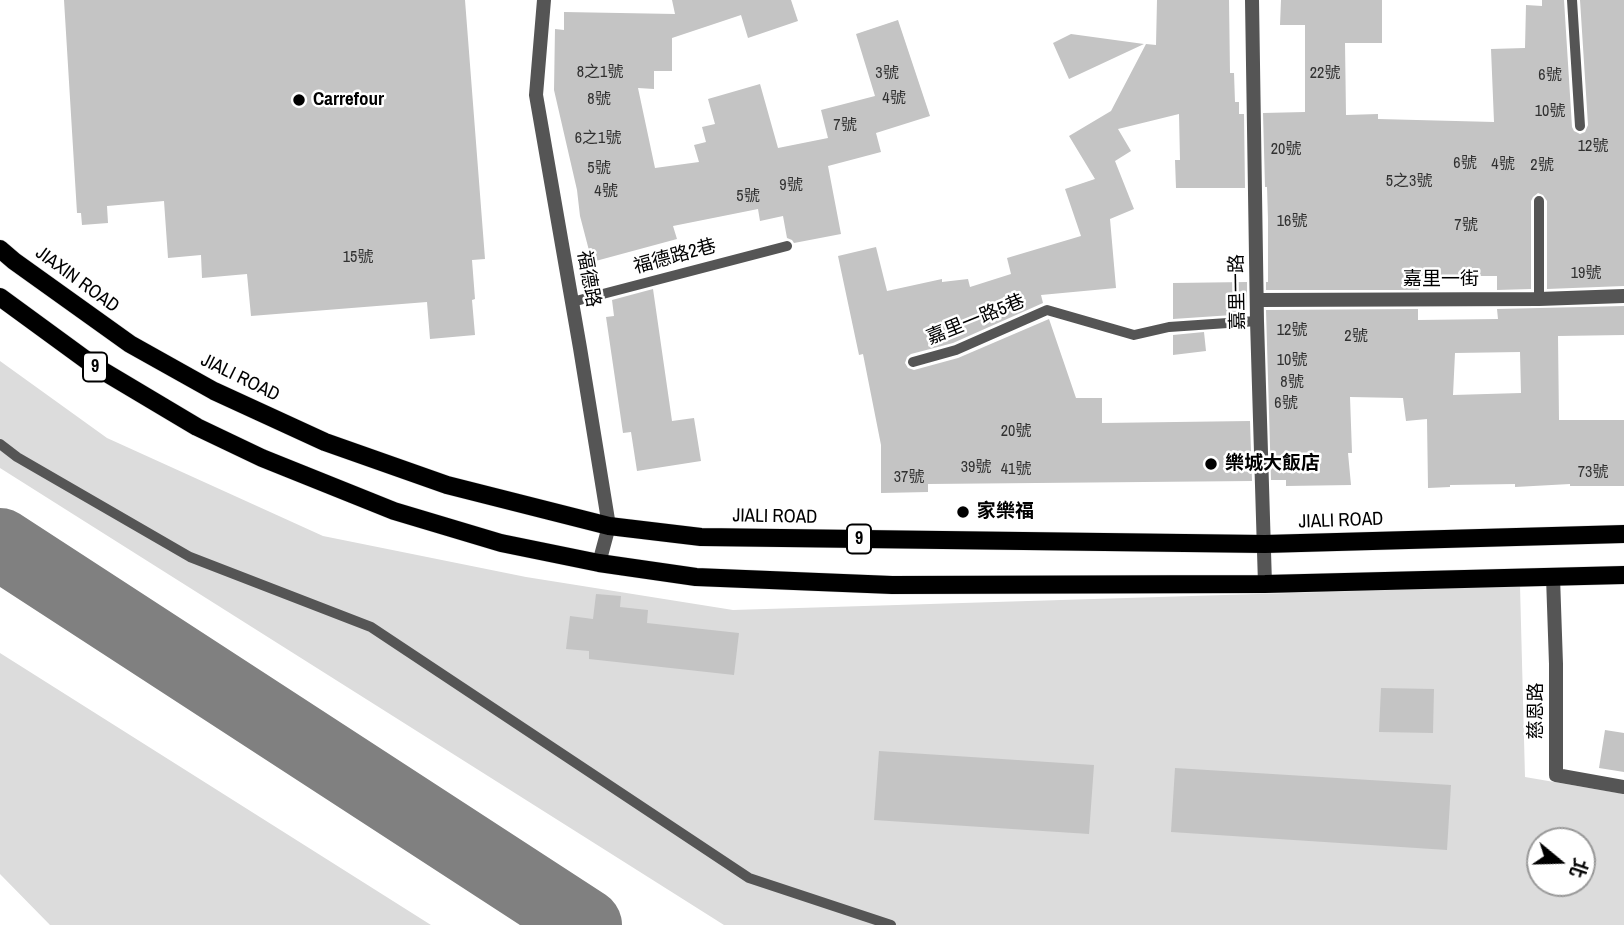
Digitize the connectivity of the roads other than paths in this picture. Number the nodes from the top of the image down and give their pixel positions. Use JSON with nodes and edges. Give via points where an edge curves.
{"nodes":[{"id":1,"x":544,"y":0,"type":"edge"},
{"id":2,"x":1252,"y":0,"type":"edge"},
{"id":3,"x":1572,"y":0,"type":"edge"},
{"id":4,"x":1580,"y":126,"type":"dead end"},
{"id":5,"x":1538,"y":201,"type":"dead end"},
{"id":6,"x":787,"y":246,"type":"dead end"},
{"id":7,"x":0,"y":249,"type":"edge"},
{"id":8,"x":1624,"y":296,"type":"edge"},
{"id":9,"x":0,"y":297,"type":"edge"},
{"id":10,"x":1539,"y":299,"type":"junction"},
{"id":11,"x":1258,"y":300,"type":"junction"},
{"id":12,"x":572,"y":302,"type":"junction"},
{"id":13,"x":1257,"y":321,"type":"junction"},
{"id":14,"x":130,"y":344,"type":"joint"},
{"id":15,"x":913,"y":362,"type":"dead end"},
{"id":16,"x":0,"y":444,"type":"edge"},
{"id":17,"x":610,"y":526,"type":"junction"},
{"id":18,"x":1624,"y":534,"type":"edge"},
{"id":19,"x":1265,"y":544,"type":"junction"},
{"id":20,"x":599,"y":563,"type":"junction"},
{"id":21,"x":1624,"y":575,"type":"edge"},
{"id":22,"x":1553,"y":577,"type":"junction"},
{"id":23,"x":1265,"y":584,"type":"junction"},
{"id":24,"x":1624,"y":787,"type":"edge"},
{"id":25,"x":891,"y":925,"type":"edge"}],
"edges":[{"from":1,"to":12,"type":"street","name":"福德路","via":[[536,95]]},
{"from":2,"to":11,"type":"street","name":"嘉里一路"},
{"from":3,"to":4,"type":"lane"},
{"from":5,"to":10,"type":"lane"},
{"from":6,"to":12,"type":"lane","name":"福德路2巷"},
{"from":7,"to":14,"type":"main road","name":"JIAXIN ROAD","number":"9"},
{"from":8,"to":10,"type":"street","name":"嘉里一街"},
{"from":9,"to":20,"type":"main road","number":"9","via":[[93,365],[197,427],[262,458],[394,511],[501,543]]},
{"from":10,"to":11,"type":"street","name":"嘉里一街"},
{"from":11,"to":13,"type":"street","name":"嘉里一路"},
{"from":12,"to":17,"type":"street","name":"福德路"},
{"from":13,"to":15,"type":"lane","name":"嘉里一路5巷","via":[[1169,327],[1134,335],[1046,310],[956,350]]},
{"from":13,"to":19,"type":"street","name":"嘉里一路"},
{"from":14,"to":17,"type":"main road","name":"JIALI ROAD","number":"9","via":[[214,391],[325,442],[447,485]]},
{"from":16,"to":25,"type":"lane","via":[[190,557],[371,627],[749,878]]},
{"from":17,"to":19,"type":"main road","name":"JIALI ROAD","number":"9","via":[[701,537]]},
{"from":17,"to":20,"type":"street","name":"福德路"},
{"from":18,"to":19,"type":"main road","name":"JIALI ROAD","number":"9"},
{"from":19,"to":23,"type":"street","name":"嘉里一路"},
{"from":20,"to":23,"type":"main road","number":"9","via":[[696,577],[779,581]]},
{"from":21,"to":22,"type":"main road","number":"9"},
{"from":22,"to":23,"type":"main road","number":"9"},
{"from":22,"to":24,"type":"street","name":"慈恩路","via":[[1556,775]]}]}
